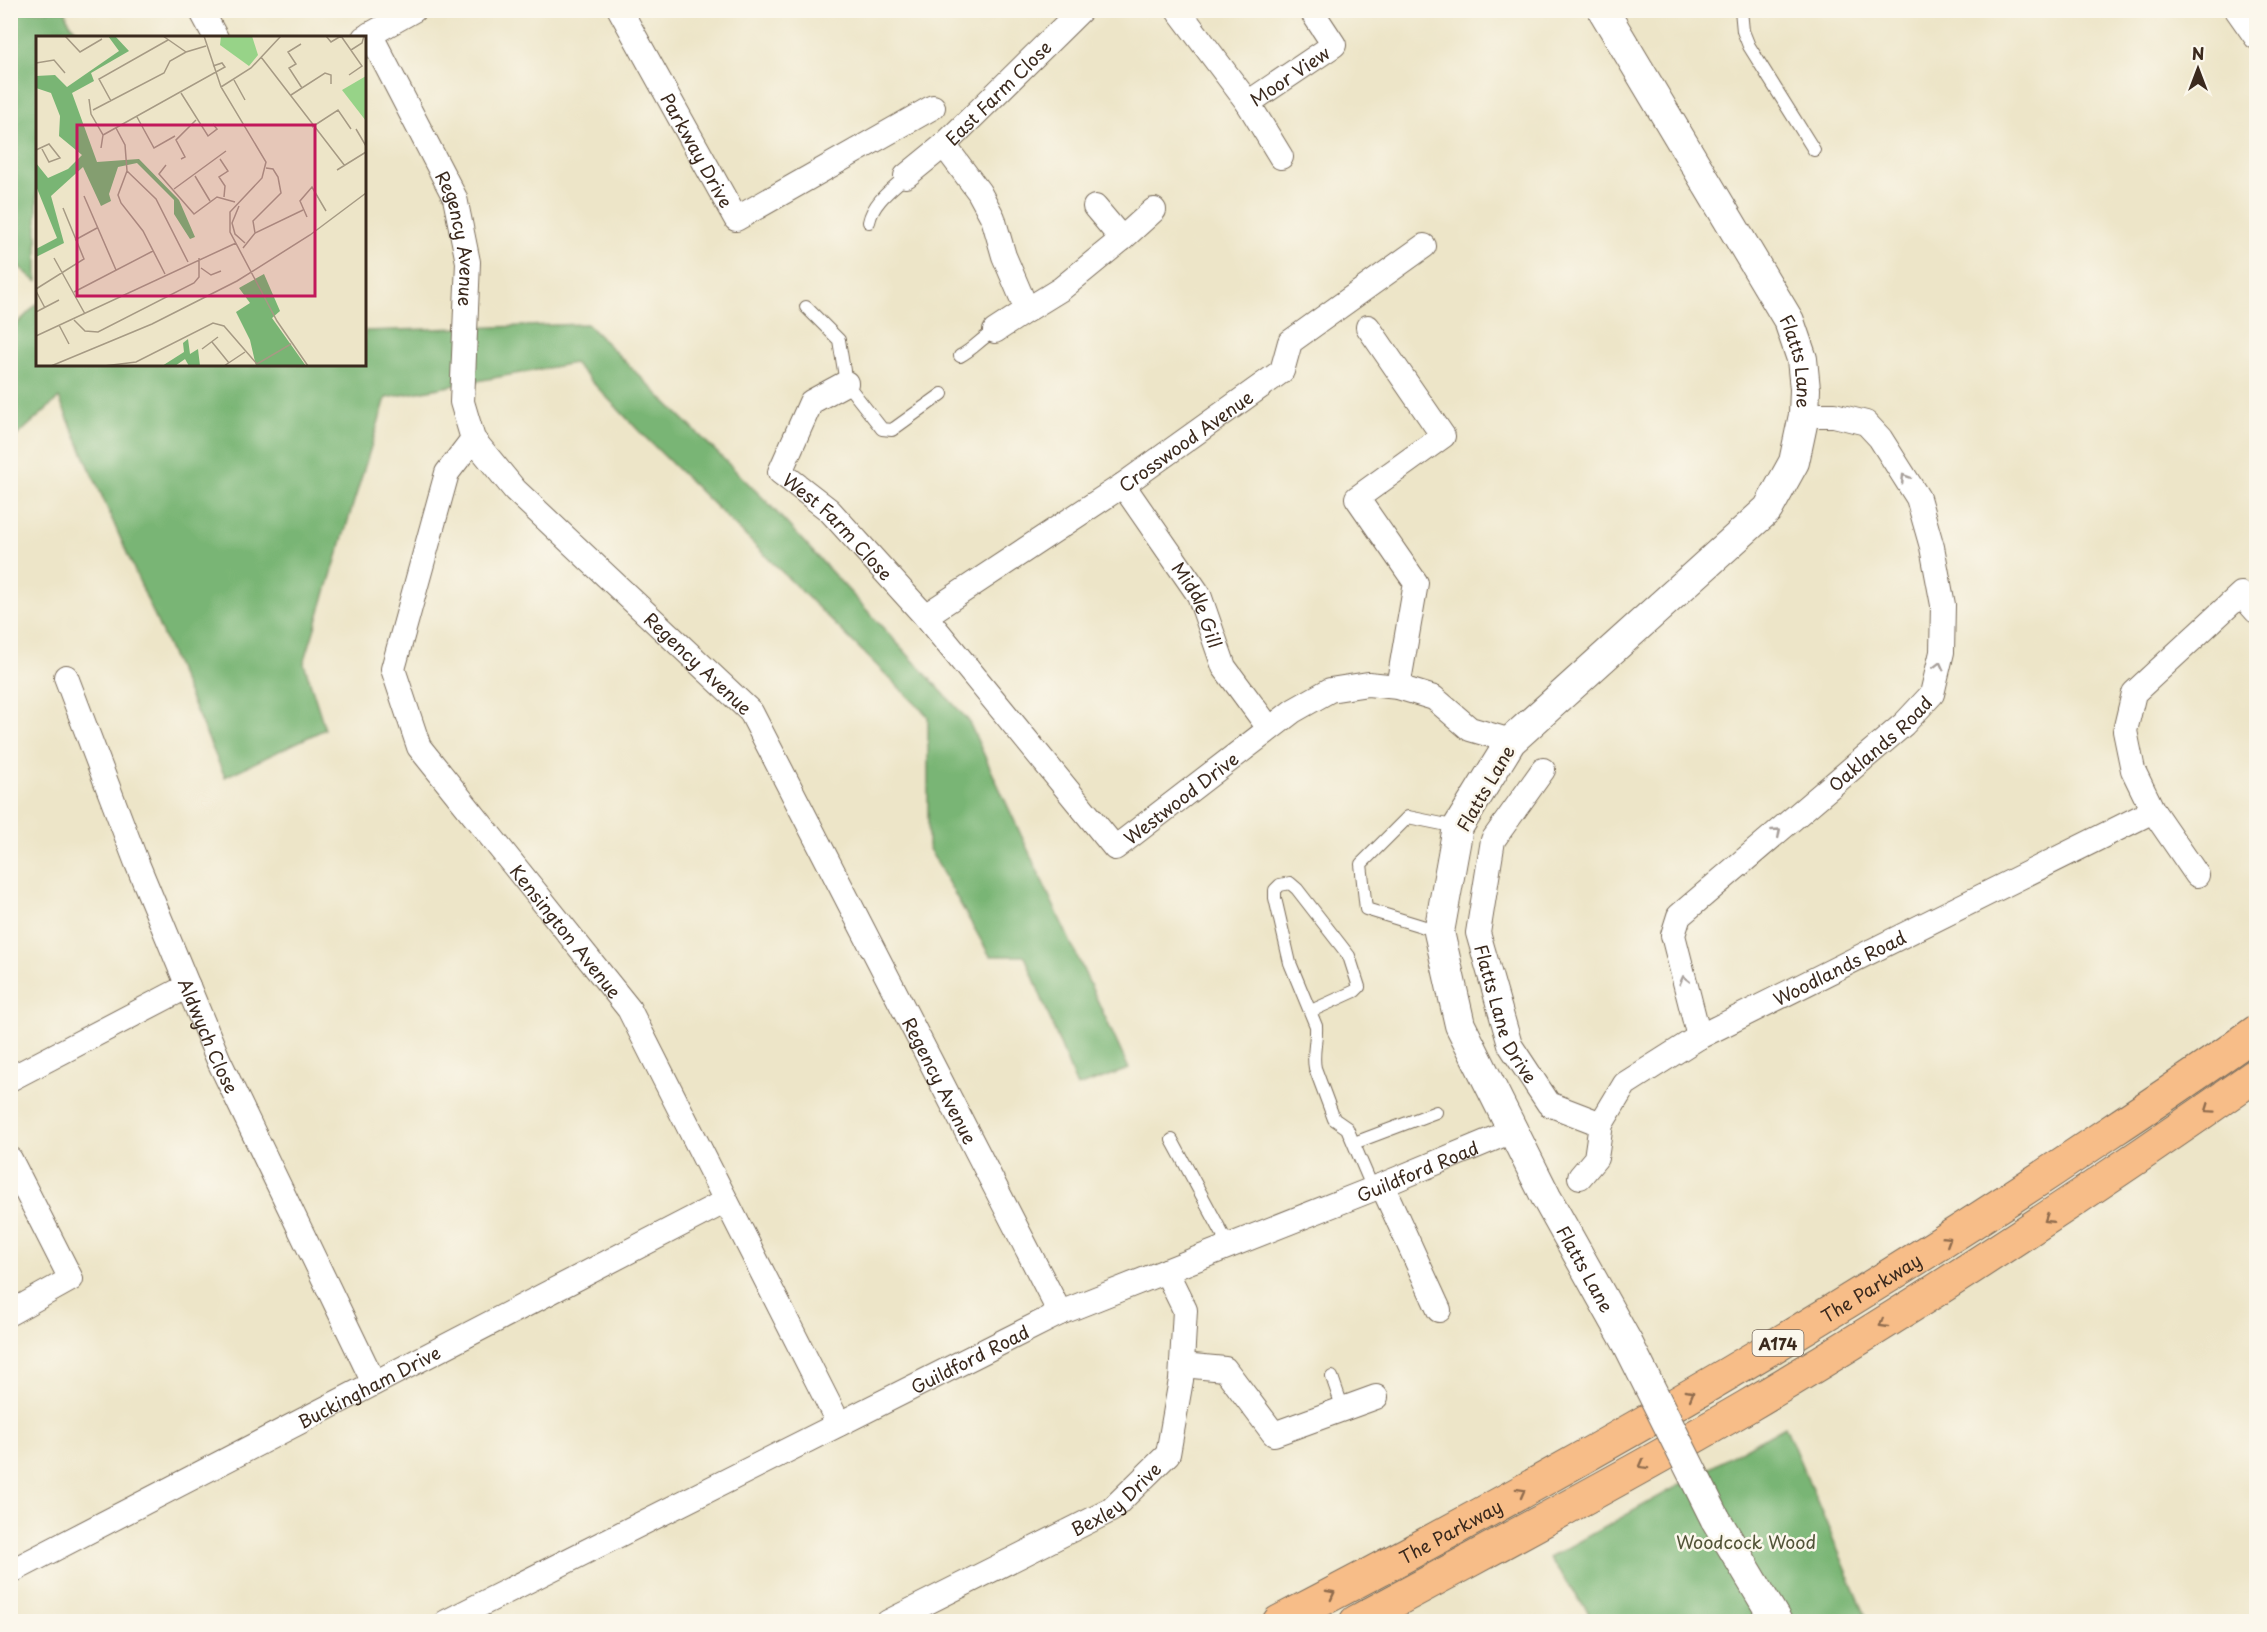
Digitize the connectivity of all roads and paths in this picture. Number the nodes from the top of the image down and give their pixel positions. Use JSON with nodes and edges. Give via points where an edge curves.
{"nodes":[{"id":1,"x":201,"y":10,"type":"edge"},
{"id":2,"x":414,"y":10,"type":"edge"},
{"id":3,"x":620,"y":10,"type":"edge"},
{"id":4,"x":1081,"y":10,"type":"edge"},
{"id":5,"x":1178,"y":10,"type":"edge"},
{"id":6,"x":1311,"y":10,"type":"edge"},
{"id":7,"x":1603,"y":10,"type":"edge"},
{"id":8,"x":1741,"y":10,"type":"edge"},
{"id":9,"x":2243,"y":12,"type":"edge"},
{"id":10,"x":215,"y":36,"type":"edge"},
{"id":11,"x":367,"y":36,"type":"edge"},
{"id":12,"x":2256,"y":37,"type":"edge"},
{"id":13,"x":1248,"y":103,"type":"junction"},
{"id":14,"x":933,"y":107,"type":"dead end"},
{"id":15,"x":944,"y":145,"type":"junction"},
{"id":16,"x":1814,"y":150,"type":"dead end"},
{"id":17,"x":1281,"y":157,"type":"dead end"},
{"id":18,"x":906,"y":176,"type":"joint"},
{"id":19,"x":1095,"y":207,"type":"dead end"},
{"id":20,"x":1154,"y":210,"type":"dead end"},
{"id":21,"x":869,"y":222,"type":"dead end"},
{"id":22,"x":1122,"y":239,"type":"junction"},
{"id":23,"x":1424,"y":246,"type":"dead end"},
{"id":24,"x":806,"y":307,"type":"dead end"},
{"id":25,"x":1027,"y":310,"type":"junction"},
{"id":26,"x":1368,"y":327,"type":"dead end"},
{"id":27,"x":995,"y":330,"type":"joint"},
{"id":28,"x":960,"y":356,"type":"dead end"},
{"id":29,"x":846,"y":383,"type":"junction"},
{"id":30,"x":942,"y":394,"type":"dead end"},
{"id":31,"x":1804,"y":415,"type":"junction"},
{"id":32,"x":473,"y":439,"type":"junction"},
{"id":33,"x":1123,"y":485,"type":"junction"},
{"id":34,"x":2251,"y":595,"type":"edge"},
{"id":35,"x":925,"y":616,"type":"junction"},
{"id":36,"x":66,"y":677,"type":"dead end"},
{"id":37,"x":1398,"y":687,"type":"junction"},
{"id":38,"x":1269,"y":728,"type":"junction"},
{"id":39,"x":1511,"y":741,"type":"junction"},
{"id":40,"x":1543,"y":770,"type":"dead end"},
{"id":41,"x":2153,"y":811,"type":"junction"},
{"id":42,"x":1458,"y":827,"type":"junction"},
{"id":43,"x":2197,"y":875,"type":"dead end"},
{"id":44,"x":1439,"y":932,"type":"junction"},
{"id":45,"x":1490,"y":976,"type":"junction"},
{"id":46,"x":1451,"y":985,"type":"junction"},
{"id":47,"x":188,"y":986,"type":"junction"},
{"id":48,"x":1311,"y":1011,"type":"junction"},
{"id":49,"x":2256,"y":1032,"type":"edge"},
{"id":50,"x":1699,"y":1036,"type":"junction"},
{"id":51,"x":2256,"y":1075,"type":"edge"},
{"id":52,"x":10,"y":1079,"type":"edge"},
{"id":53,"x":1436,"y":1112,"type":"dead end"},
{"id":54,"x":1601,"y":1124,"type":"junction"},
{"id":55,"x":1512,"y":1131,"type":"junction"},
{"id":56,"x":1172,"y":1140,"type":"dead end"},
{"id":57,"x":1354,"y":1143,"type":"junction"},
{"id":58,"x":10,"y":1159,"type":"edge"},
{"id":59,"x":1580,"y":1177,"type":"dead end"},
{"id":60,"x":1378,"y":1187,"type":"junction"},
{"id":61,"x":726,"y":1201,"type":"junction"},
{"id":62,"x":1229,"y":1246,"type":"junction"},
{"id":63,"x":1166,"y":1271,"type":"junction"},
{"id":64,"x":1439,"y":1310,"type":"dead end"},
{"id":65,"x":10,"y":1313,"type":"edge"},
{"id":66,"x":1060,"y":1313,"type":"junction"},
{"id":67,"x":1182,"y":1365,"type":"junction"},
{"id":68,"x":1332,"y":1377,"type":"dead end"},
{"id":69,"x":374,"y":1383,"type":"junction"},
{"id":70,"x":1376,"y":1397,"type":"dead end"},
{"id":71,"x":1342,"y":1409,"type":"junction"},
{"id":72,"x":839,"y":1424,"type":"junction"},
{"id":73,"x":10,"y":1572,"type":"edge"},
{"id":74,"x":446,"y":1622,"type":"edge"},
{"id":75,"x":888,"y":1622,"type":"edge"},
{"id":76,"x":1279,"y":1622,"type":"edge"},
{"id":77,"x":1356,"y":1622,"type":"edge"},
{"id":78,"x":1777,"y":1622,"type":"edge"}],
"edges":[{"from":1,"to":10,"type":"street"},
{"from":2,"to":11,"type":"street"},
{"from":3,"to":14,"type":"street","name":"Parkway Drive","via":[[736,219]]},
{"from":4,"to":15,"type":"street","name":"East Farm Close"},
{"from":5,"to":13,"type":"street","name":"Moor View"},
{"from":6,"to":13,"type":"street","name":"Moor View","via":[[1334,45]]},
{"from":7,"to":31,"type":"street","name":"Flatts Lane","via":[[1789,321],[1802,359]]},
{"from":8,"to":16,"type":"lane","via":[[1749,46]]},
{"from":9,"to":12,"type":"street"},
{"from":11,"to":32,"type":"street","name":"Regency Avenue","via":[[455,198],[468,262],[462,402]]},
{"from":13,"to":17,"type":"street"},
{"from":15,"to":18,"type":"street"},
{"from":15,"to":25,"type":"street","name":"East Farm Close","via":[[993,218]]},
{"from":18,"to":21,"type":"lane","via":[[871,212]]},
{"from":19,"to":22,"type":"street"},
{"from":20,"to":22,"type":"street"},
{"from":22,"to":25,"type":"street","via":[[1061,289]]},
{"from":23,"to":33,"type":"street","name":"Crosswood Avenue","via":[[1290,342],[1282,371]]},
{"from":24,"to":29,"type":"lane","via":[[839,340]]},
{"from":25,"to":27,"type":"street"},
{"from":26,"to":37,"type":"street","via":[[1443,436],[1357,498],[1416,584]]},
{"from":27,"to":28,"type":"lane"},
{"from":29,"to":30,"type":"lane","via":[[887,431]]},
{"from":29,"to":35,"type":"street","name":"West Farm Close","via":[[811,402],[780,472],[829,510]]},
{"from":31,"to":39,"type":"street","name":"Flatts Lane","via":[[1794,462],[1768,509]]},
{"from":50,"to":31,"type":"street","name":"Oaklands Road","one_way":true,"via":[[1673,935],[1679,916],[1905,724],[1932,694],[1942,652],[1943,605],[1932,547],[1917,498],[1880,438],[1866,423],[1834,415]]},
{"from":32,"to":61,"type":"street","name":"Kensington Avenue","via":[[447,473],[393,669],[419,747],[629,1009]]},
{"from":32,"to":66,"type":"street","name":"Regency Avenue","via":[[515,490],[751,712]]},
{"from":33,"to":35,"type":"street","name":"Crosswood Avenue"},
{"from":33,"to":38,"type":"street","name":"Middle Gill","via":[[1199,595],[1224,667]]},
{"from":34,"to":41,"type":"street","via":[[2134,693],[2125,731],[2133,770]]},
{"from":35,"to":38,"type":"street","name":"Westwood Drive","via":[[1115,848]]},
{"from":36,"to":47,"type":"street","name":"Aldwych Close"},
{"from":37,"to":38,"type":"street","name":"Westwood Drive","via":[[1368,684],[1330,690]]},
{"from":37,"to":39,"type":"street","name":"Westwood Drive","via":[[1434,698],[1470,729]]},
{"from":39,"to":42,"type":"street","name":"Flatts Lane"},
{"from":40,"to":45,"type":"street","name":"Flatts Lane Drive","via":[[1493,840],[1478,933]]},
{"from":41,"to":43,"type":"street"},
{"from":41,"to":50,"type":"street","name":"Woodlands Road"},
{"from":42,"to":44,"type":"street","name":"Flatts Lane"},
{"from":42,"to":44,"type":"lane","via":[[1408,817],[1361,864],[1366,909]]},
{"from":44,"to":46,"type":"street","name":"Flatts Lane"},
{"from":45,"to":46,"type":"street"},
{"from":45,"to":54,"type":"street","name":"Flatts Lane Drive","via":[[1510,1045],[1549,1104]]},
{"from":46,"to":55,"type":"street","name":"Flatts Lane","via":[[1460,1025]]},
{"from":47,"to":52,"type":"street"},
{"from":47,"to":69,"type":"street","name":"Aldwych Close","via":[[219,1061]]},
{"from":48,"to":48,"type":"lane","via":[[1290,963],[1275,898],[1280,885],[1290,883],[1297,889],[1349,956],[1359,987]]},
{"from":48,"to":57,"type":"lane","via":[[1317,1036],[1315,1068],[1334,1119],[1347,1128]]},
{"from":76,"to":49,"type":"highway","name":"The Parkway","number":"A174","one_way":true,"via":[[1524,1490],[1849,1302],[1989,1214]]},
{"from":50,"to":54,"type":"street","name":"Woodlands Road","via":[[1625,1084]]},
{"from":51,"to":77,"type":"highway","name":"The Parkway","number":"A174","one_way":true,"via":[[2114,1176],[1745,1408]]},
{"from":53,"to":57,"type":"lane"},
{"from":54,"to":59,"type":"street","name":"Woodlands Road","via":[[1596,1158]]},
{"from":55,"to":60,"type":"street","name":"Guildford Road"},
{"from":55,"to":78,"type":"street","name":"Flatts Lane","bridge":true,"via":[[1627,1342],[1715,1518]]},
{"from":56,"to":62,"type":"lane"},
{"from":57,"to":60,"type":"lane"},
{"from":58,"to":65,"type":"street","via":[[71,1279]]},
{"from":60,"to":62,"type":"street","name":"Guildford Road"},
{"from":60,"to":64,"type":"street"},
{"from":61,"to":69,"type":"street","name":"Buckingham Drive"},
{"from":61,"to":72,"type":"street","name":"Kensington Avenue"},
{"from":62,"to":63,"type":"street","name":"Guildford Road"},
{"from":63,"to":66,"type":"street","name":"Guildford Road"},
{"from":63,"to":67,"type":"street","name":"Bexley Drive","via":[[1185,1310]]},
{"from":66,"to":72,"type":"street","name":"Guildford Road"},
{"from":67,"to":71,"type":"street","via":[[1225,1369],[1274,1434]]},
{"from":67,"to":75,"type":"street","name":"Bexley Drive","via":[[1168,1454],[1111,1510]]},
{"from":68,"to":71,"type":"lane"},
{"from":69,"to":73,"type":"street","name":"Buckingham Drive"},
{"from":70,"to":71,"type":"street"},
{"from":72,"to":74,"type":"street","name":"Guildford Road"}]}
